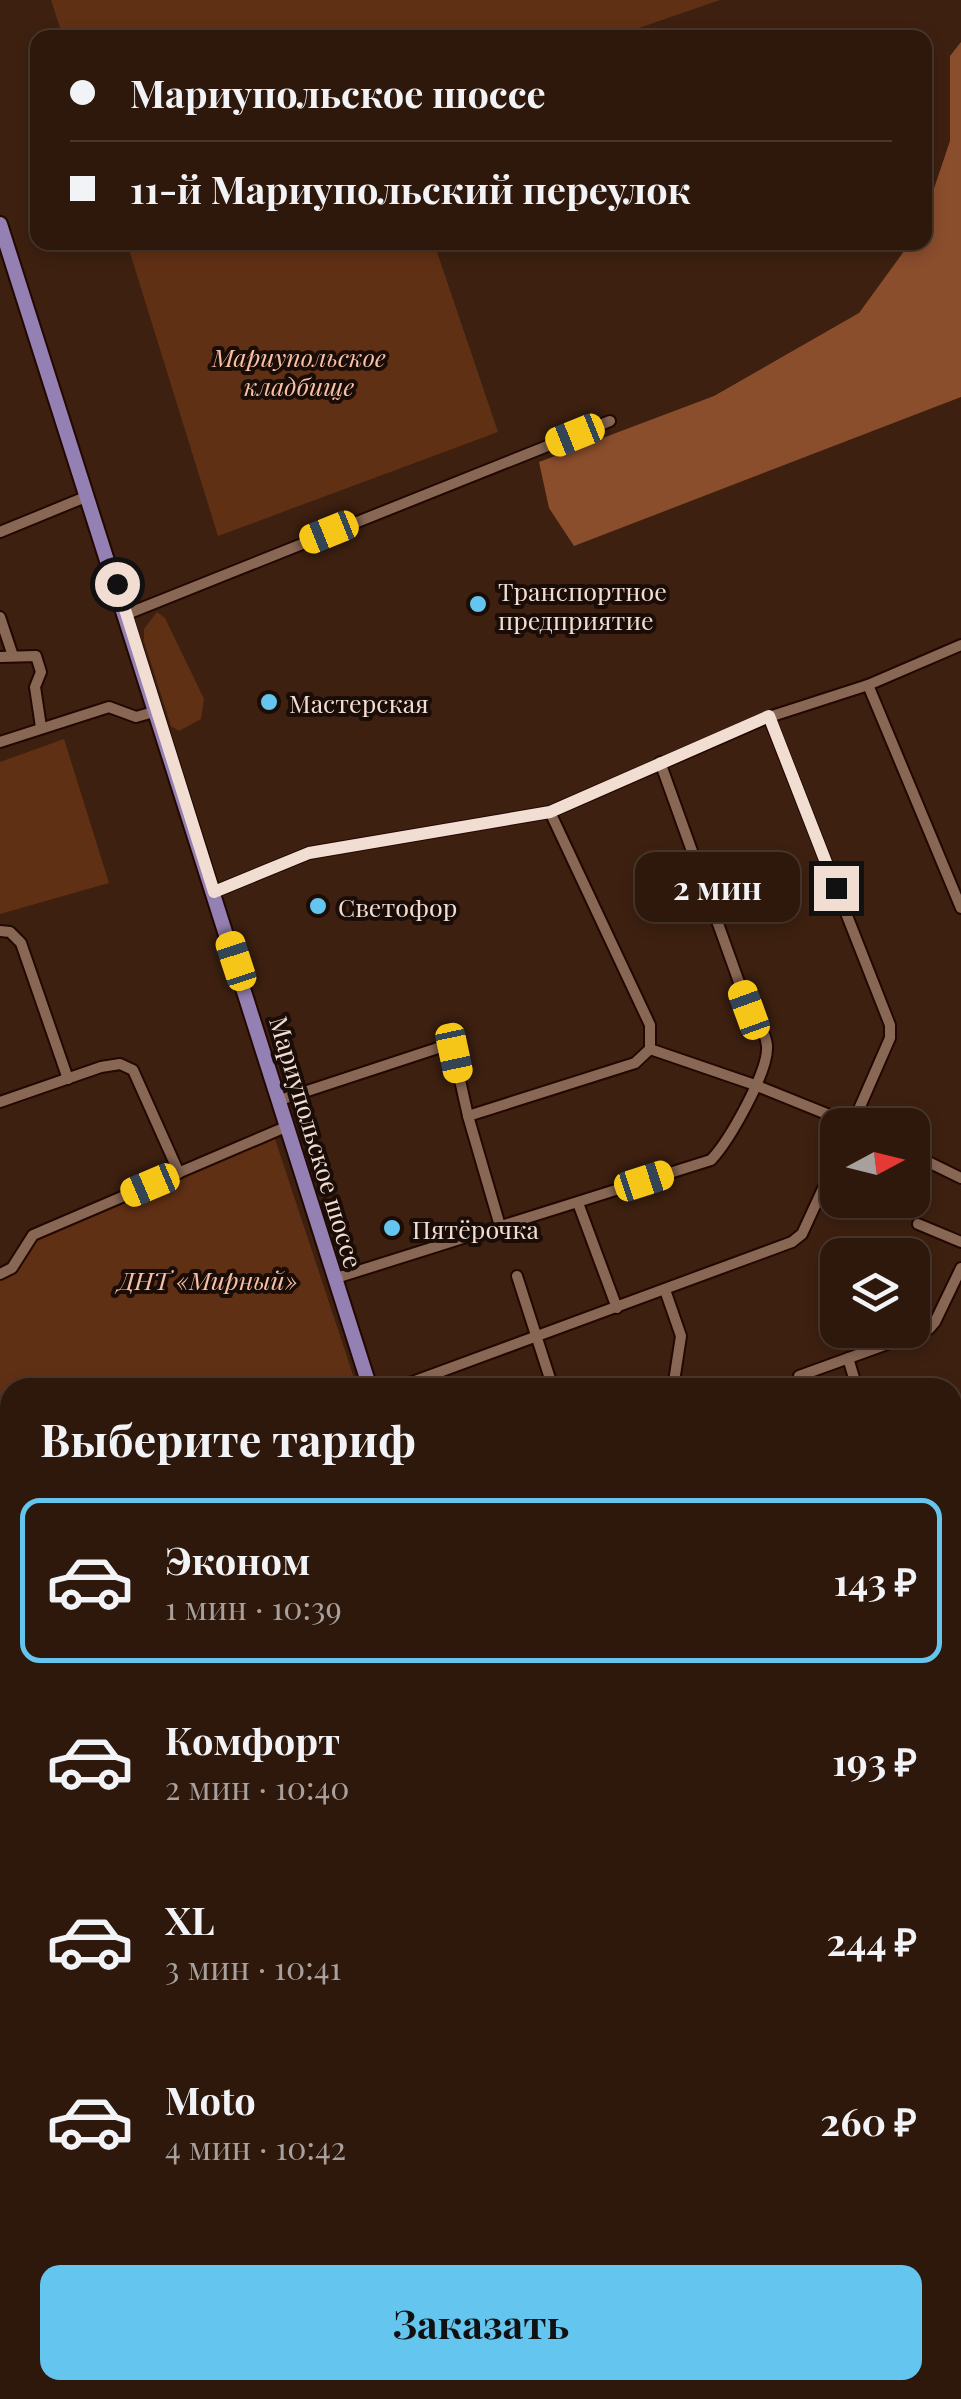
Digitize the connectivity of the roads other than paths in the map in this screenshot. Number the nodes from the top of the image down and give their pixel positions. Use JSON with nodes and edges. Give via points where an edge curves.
{"nodes":[{"id":1,"x":0,"y":224,"type":"edge"},
{"id":2,"x":610,"y":421,"type":"dead end"},
{"id":3,"x":88,"y":496,"type":"junction"},
{"id":4,"x":0,"y":532,"type":"edge"},
{"id":5,"x":127,"y":614,"type":"junction"},
{"id":6,"x":0,"y":617,"type":"edge"},
{"id":7,"x":961,"y":645,"type":"edge"},
{"id":8,"x":13,"y":656,"type":"junction"},
{"id":9,"x":0,"y":657,"type":"edge"},
{"id":10,"x":868,"y":685,"type":"junction"},
{"id":11,"x":157,"y":711,"type":"junction"},
{"id":12,"x":769,"y":716,"type":"junction"},
{"id":13,"x":41,"y":728,"type":"junction"},
{"id":14,"x":0,"y":742,"type":"edge"},
{"id":15,"x":660,"y":762,"type":"junction"},
{"id":16,"x":550,"y":812,"type":"junction"},
{"id":17,"x":214,"y":892,"type":"junction"},
{"id":18,"x":961,"y":908,"type":"edge"},
{"id":19,"x":0,"y":930,"type":"edge"},
{"id":20,"x":650,"y":1049,"type":"junction"},
{"id":21,"x":68,"y":1078,"type":"junction"},
{"id":22,"x":755,"y":1085,"type":"junction"},
{"id":23,"x":280,"y":1100,"type":"junction"},
{"id":24,"x":0,"y":1102,"type":"edge"},
{"id":25,"x":860,"y":1108,"type":"edge"},
{"id":26,"x":820,"y":1112,"type":"edge"},
{"id":27,"x":468,"y":1116,"type":"junction"},
{"id":28,"x":288,"y":1126,"type":"junction"},
{"id":29,"x":961,"y":1162,"type":"edge"},
{"id":30,"x":930,"y":1163,"type":"edge"},
{"id":31,"x":179,"y":1173,"type":"junction"},
{"id":32,"x":958,"y":1177,"type":"edge"},
{"id":33,"x":820,"y":1195,"type":"edge"},
{"id":34,"x":578,"y":1203,"type":"junction"},
{"id":35,"x":918,"y":1224,"type":"dead end"},
{"id":36,"x":500,"y":1226,"type":"junction"},
{"id":37,"x":961,"y":1242,"type":"edge"},
{"id":38,"x":961,"y":1268,"type":"edge"},
{"id":39,"x":0,"y":1274,"type":"edge"},
{"id":40,"x":516,"y":1276,"type":"dead end"},
{"id":41,"x":336,"y":1278,"type":"junction"},
{"id":42,"x":665,"y":1290,"type":"junction"},
{"id":43,"x":617,"y":1308,"type":"junction"},
{"id":44,"x":536,"y":1337,"type":"junction"},
{"id":45,"x":848,"y":1358,"type":"junction"},
{"id":46,"x":800,"y":1376,"type":"dead end"},
{"id":47,"x":367,"y":1378,"type":"edge"},
{"id":48,"x":423,"y":1378,"type":"edge"},
{"id":49,"x":550,"y":1378,"type":"edge"},
{"id":50,"x":675,"y":1378,"type":"edge"},
{"id":51,"x":854,"y":1378,"type":"edge"}],
"edges":[{"from":1,"to":3,"type":"main road","name":"Мариупольское шоссе"},
{"from":2,"to":5,"type":"street"},
{"from":3,"to":4,"type":"street"},
{"from":3,"to":5,"type":"main road","name":"Мариупольское шоссе"},
{"from":5,"to":11,"type":"main road","name":"Мариупольское шоссе"},
{"from":6,"to":8,"type":"street"},
{"from":7,"to":10,"type":"street"},
{"from":8,"to":9,"type":"street"},
{"from":8,"to":13,"type":"street","via":[[36,656]]},
{"from":10,"to":12,"type":"street"},
{"from":10,"to":18,"type":"street"},
{"from":11,"to":13,"type":"street","via":[[136,717],[109,707]]},
{"from":11,"to":17,"type":"main road","name":"Мариупольское шоссе"},
{"from":12,"to":15,"type":"street"},
{"from":12,"to":25,"type":"street","via":[[890,1025]]},
{"from":13,"to":14,"type":"street"},
{"from":15,"to":16,"type":"street"},
{"from":15,"to":22,"type":"street","via":[[749,1010],[764,1034],[768,1050]]},
{"from":16,"to":17,"type":"street","via":[[309,853]]},
{"from":16,"to":20,"type":"street","via":[[650,1025]]},
{"from":17,"to":23,"type":"main road","name":"Мариупольское шоссе"},
{"from":19,"to":21,"type":"street","via":[[21,943]]},
{"from":20,"to":22,"type":"street"},
{"from":20,"to":27,"type":"street","via":[[635,1064]]},
{"from":21,"to":24,"type":"street"},
{"from":21,"to":31,"type":"street","via":[[120,1064],[133,1070]]},
{"from":22,"to":26,"type":"street"},
{"from":22,"to":34,"type":"street","via":[[711,1160]]},
{"from":23,"to":27,"type":"street","via":[[442,1047],[454,1053]]},
{"from":23,"to":28,"type":"main road","name":"Мариупольское шоссе"},
{"from":27,"to":36,"type":"street"},
{"from":28,"to":31,"type":"street"},
{"from":28,"to":41,"type":"main road","name":"Мариупольское шоссе"},
{"from":29,"to":32,"type":"street"},
{"from":30,"to":32,"type":"street"},
{"from":31,"to":39,"type":"street","via":[[33,1235],[12,1268]]},
{"from":33,"to":42,"type":"street","via":[[792,1242]]},
{"from":34,"to":36,"type":"street"},
{"from":34,"to":43,"type":"street"},
{"from":35,"to":37,"type":"street"},
{"from":36,"to":41,"type":"street"},
{"from":38,"to":45,"type":"street","via":[[929,1329]]},
{"from":40,"to":44,"type":"street"},
{"from":41,"to":47,"type":"main road","name":"Мариупольское шоссе"},
{"from":42,"to":43,"type":"street"},
{"from":42,"to":50,"type":"street","via":[[681,1336]]},
{"from":43,"to":44,"type":"street"},
{"from":44,"to":48,"type":"street"},
{"from":44,"to":49,"type":"street"},
{"from":45,"to":46,"type":"street"},
{"from":45,"to":51,"type":"street"}]}
